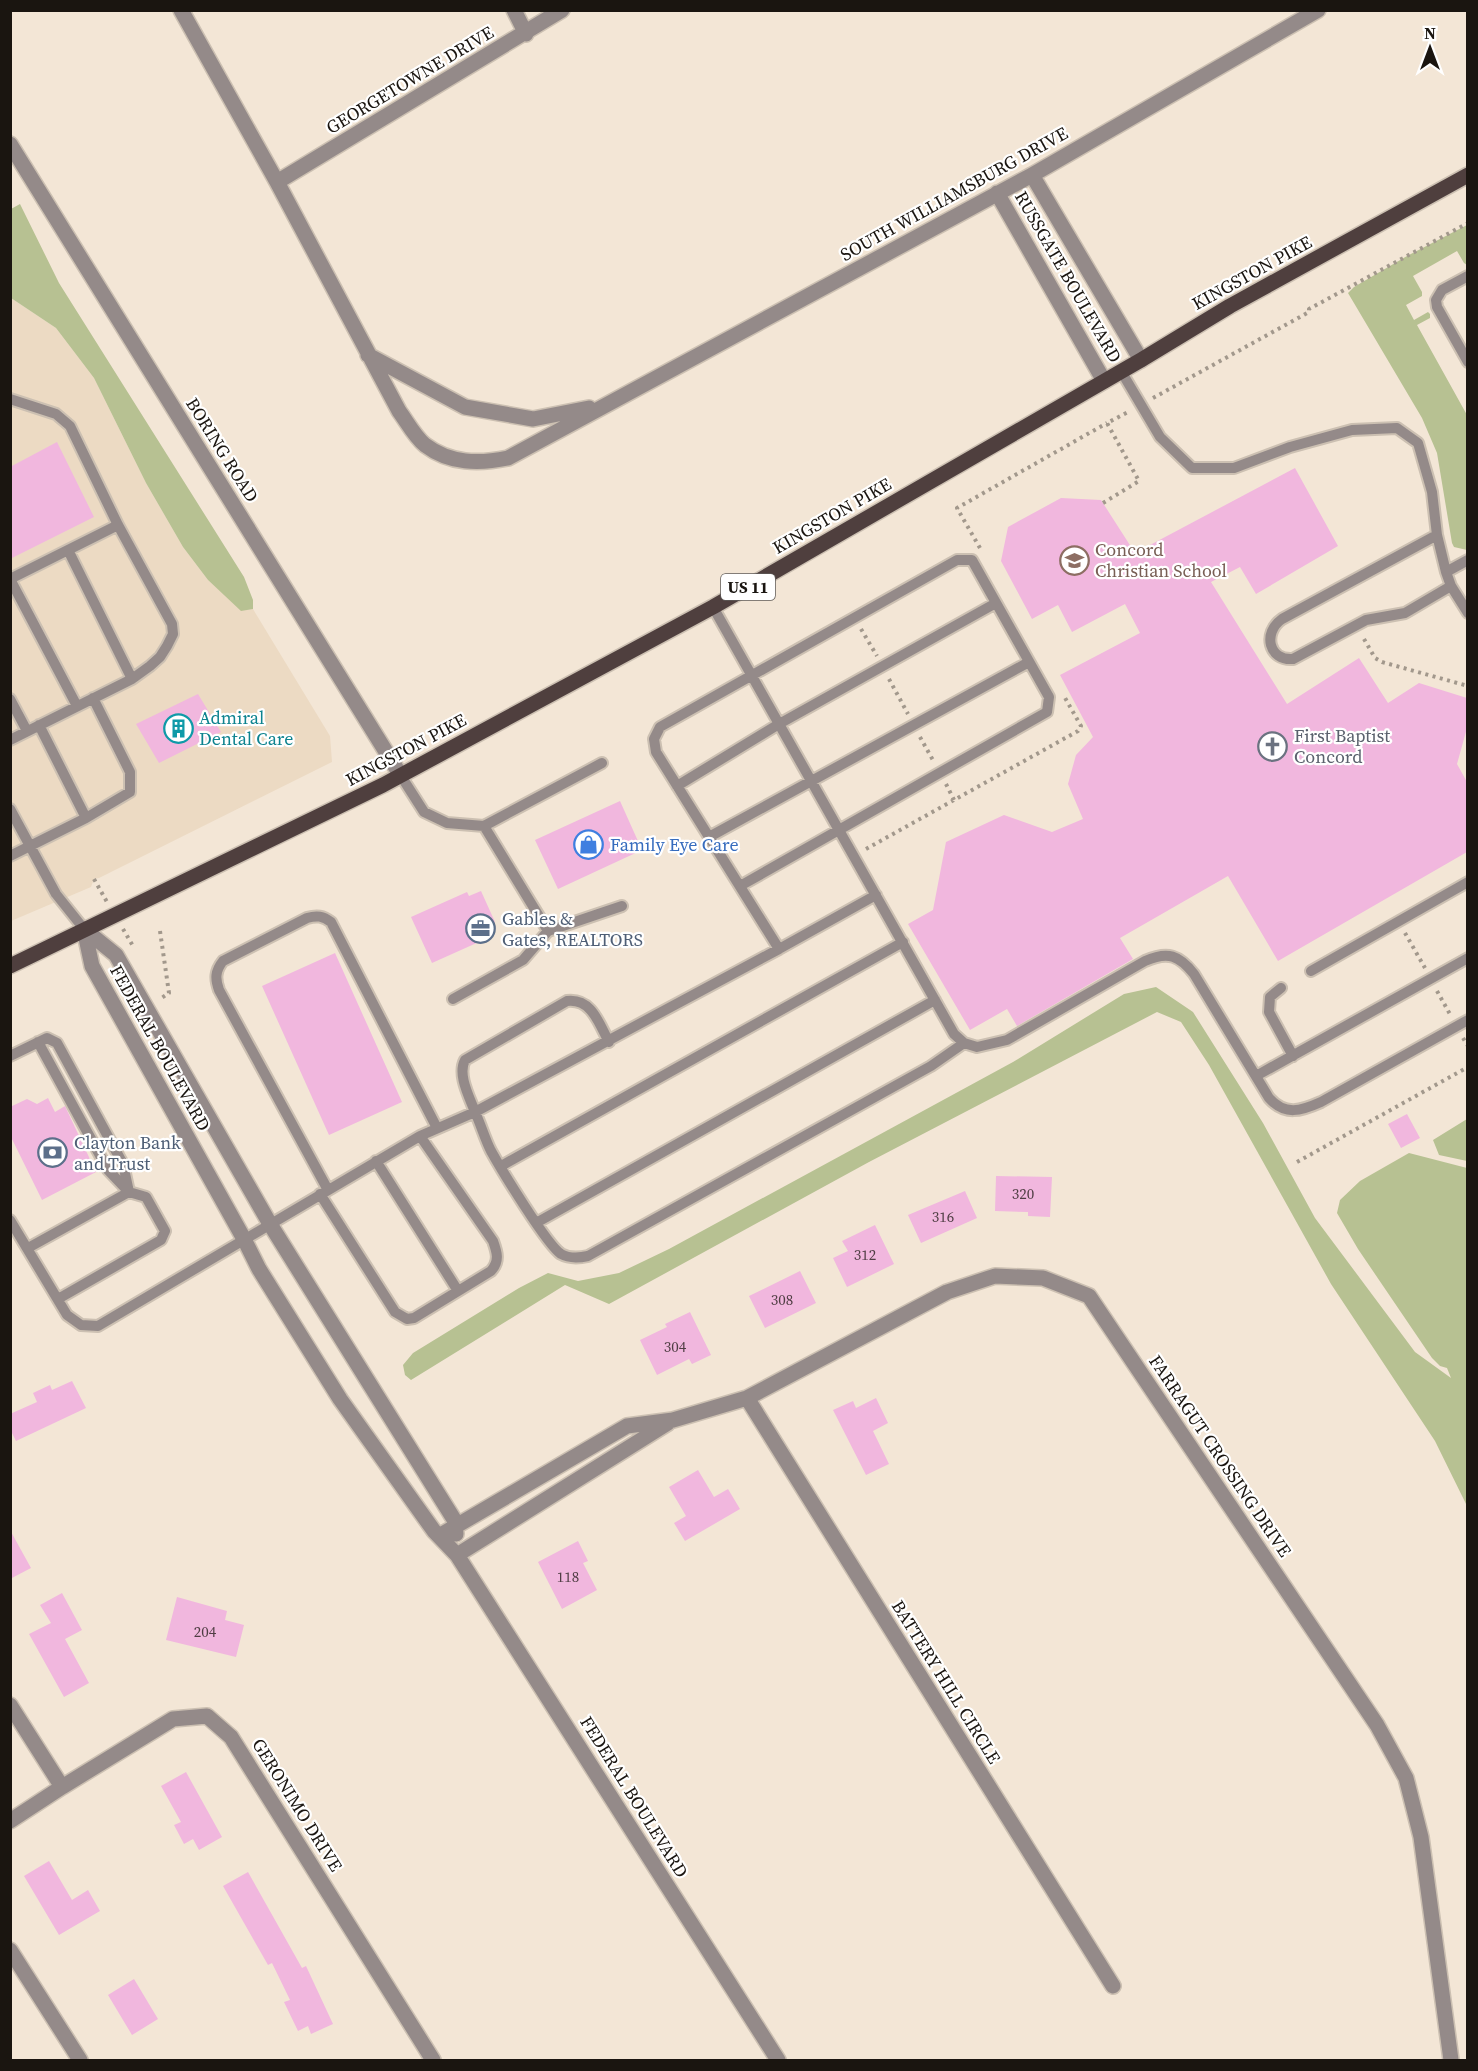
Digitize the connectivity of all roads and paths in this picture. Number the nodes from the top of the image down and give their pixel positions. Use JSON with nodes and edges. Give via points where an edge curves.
{"nodes":[{"id":1,"x":181,"y":10,"type":"edge"},
{"id":2,"x":514,"y":10,"type":"edge"},
{"id":3,"x":562,"y":10,"type":"edge"},
{"id":4,"x":1318,"y":10,"type":"edge"},
{"id":5,"x":526,"y":34,"type":"junction"},
{"id":6,"x":10,"y":144,"type":"edge"},
{"id":7,"x":1032,"y":175,"type":"junction"},
{"id":8,"x":1467,"y":175,"type":"edge"},
{"id":9,"x":277,"y":182,"type":"junction"},
{"id":10,"x":997,"y":193,"type":"junction"},
{"id":11,"x":1467,"y":223,"type":"edge"},
{"id":12,"x":1467,"y":276,"type":"edge"},
{"id":13,"x":368,"y":355,"type":"junction"},
{"id":14,"x":1141,"y":360,"type":"junction"},
{"id":15,"x":1467,"y":362,"type":"edge"},
{"id":16,"x":1121,"y":371,"type":"junction"},
{"id":17,"x":1104,"y":381,"type":"junction"},
{"id":18,"x":10,"y":399,"type":"edge"},
{"id":19,"x":605,"y":405,"type":"junction"},
{"id":20,"x":1142,"y":405,"type":"junction"},
{"id":21,"x":1103,"y":503,"type":"dead end"},
{"id":22,"x":118,"y":525,"type":"junction"},
{"id":23,"x":1437,"y":535,"type":"junction"},
{"id":24,"x":68,"y":550,"type":"junction"},
{"id":25,"x":1467,"y":560,"type":"edge"},
{"id":26,"x":1446,"y":572,"type":"junction"},
{"id":27,"x":1451,"y":586,"type":"junction"},
{"id":28,"x":996,"y":603,"type":"junction"},
{"id":29,"x":713,"y":607,"type":"junction"},
{"id":30,"x":1467,"y":614,"type":"edge"},
{"id":31,"x":855,"y":618,"type":"junction"},
{"id":32,"x":1364,"y":639,"type":"dead end"},
{"id":33,"x":1029,"y":662,"type":"junction"},
{"id":34,"x":882,"y":666,"type":"junction"},
{"id":35,"x":752,"y":676,"type":"junction"},
{"id":36,"x":132,"y":679,"type":"junction"},
{"id":37,"x":1467,"y":686,"type":"edge"},
{"id":38,"x":93,"y":698,"type":"junction"},
{"id":39,"x":10,"y":699,"type":"edge"},
{"id":40,"x":77,"y":706,"type":"junction"},
{"id":41,"x":779,"y":724,"type":"junction"},
{"id":42,"x":913,"y":724,"type":"junction"},
{"id":43,"x":39,"y":725,"type":"junction"},
{"id":44,"x":27,"y":731,"type":"junction"},
{"id":45,"x":10,"y":740,"type":"edge"},
{"id":46,"x":602,"y":763,"type":"dead end"},
{"id":47,"x":940,"y":773,"type":"junction"},
{"id":48,"x":401,"y":776,"type":"junction"},
{"id":49,"x":811,"y":780,"type":"junction"},
{"id":50,"x":677,"y":786,"type":"junction"},
{"id":51,"x":954,"y":800,"type":"dead end"},
{"id":52,"x":10,"y":809,"type":"edge"},
{"id":53,"x":87,"y":818,"type":"junction"},
{"id":54,"x":484,"y":826,"type":"junction"},
{"id":55,"x":840,"y":831,"type":"junction"},
{"id":56,"x":709,"y":837,"type":"junction"},
{"id":57,"x":30,"y":846,"type":"junction"},
{"id":58,"x":10,"y":856,"type":"edge"},
{"id":59,"x":1467,"y":882,"type":"edge"},
{"id":60,"x":740,"y":886,"type":"junction"},
{"id":61,"x":876,"y":895,"type":"junction"},
{"id":62,"x":622,"y":906,"type":"dead end"},
{"id":63,"x":84,"y":929,"type":"junction"},
{"id":64,"x":160,"y":931,"type":"dead end"},
{"id":65,"x":548,"y":931,"type":"junction"},
{"id":66,"x":903,"y":942,"type":"junction"},
{"id":67,"x":779,"y":949,"type":"junction"},
{"id":68,"x":1467,"y":958,"type":"edge"},
{"id":69,"x":10,"y":966,"type":"edge"},
{"id":70,"x":1311,"y":971,"type":"dead end"},
{"id":71,"x":1281,"y":988,"type":"dead end"},
{"id":72,"x":453,"y":999,"type":"dead end"},
{"id":73,"x":935,"y":1000,"type":"junction"},
{"id":74,"x":157,"y":1001,"type":"dead end"},
{"id":75,"x":1467,"y":1020,"type":"edge"},
{"id":76,"x":42,"y":1040,"type":"junction"},
{"id":77,"x":609,"y":1042,"type":"junction"},
{"id":78,"x":964,"y":1042,"type":"junction"},
{"id":79,"x":10,"y":1056,"type":"edge"},
{"id":80,"x":1293,"y":1056,"type":"junction"},
{"id":81,"x":1467,"y":1067,"type":"edge"},
{"id":82,"x":1256,"y":1076,"type":"junction"},
{"id":83,"x":1467,"y":1080,"type":"edge"},
{"id":84,"x":1467,"y":1095,"type":"edge"},
{"id":85,"x":475,"y":1112,"type":"junction"},
{"id":86,"x":437,"y":1128,"type":"junction"},
{"id":87,"x":420,"y":1136,"type":"junction"},
{"id":88,"x":376,"y":1161,"type":"junction"},
{"id":89,"x":1297,"y":1162,"type":"dead end"},
{"id":90,"x":501,"y":1166,"type":"junction"},
{"id":91,"x":129,"y":1192,"type":"junction"},
{"id":92,"x":324,"y":1192,"type":"junction"},
{"id":93,"x":10,"y":1220,"type":"edge"},
{"id":94,"x":537,"y":1222,"type":"junction"},
{"id":95,"x":270,"y":1224,"type":"junction"},
{"id":96,"x":244,"y":1239,"type":"junction"},
{"id":97,"x":28,"y":1248,"type":"junction"},
{"id":98,"x":458,"y":1291,"type":"junction"},
{"id":99,"x":58,"y":1299,"type":"junction"},
{"id":100,"x":747,"y":1398,"type":"junction"},
{"id":101,"x":673,"y":1420,"type":"junction"},
{"id":102,"x":526,"y":1485,"type":"junction"},
{"id":103,"x":538,"y":1504,"type":"junction"},
{"id":104,"x":456,"y":1526,"type":"junction"},
{"id":105,"x":439,"y":1536,"type":"junction"},
{"id":106,"x":457,"y":1555,"type":"junction"},
{"id":107,"x":10,"y":1705,"type":"edge"},
{"id":108,"x":62,"y":1787,"type":"junction"},
{"id":109,"x":10,"y":1821,"type":"edge"},
{"id":110,"x":10,"y":1950,"type":"edge"},
{"id":111,"x":1113,"y":1986,"type":"dead end"},
{"id":112,"x":80,"y":2061,"type":"edge"},
{"id":113,"x":433,"y":2061,"type":"edge"},
{"id":114,"x":778,"y":2061,"type":"edge"},
{"id":115,"x":1451,"y":2061,"type":"edge"}],
"edges":[{"from":1,"to":9,"type":"street","name":"SOUTH WILLIAMSBURG DRIVE"},
{"from":2,"to":5,"type":"street"},
{"from":3,"to":5,"type":"street","name":"GEORGETOWNE DRIVE"},
{"from":4,"to":7,"type":"street","name":"SOUTH WILLIAMSBURG DRIVE"},
{"from":5,"to":9,"type":"street","name":"GEORGETOWNE DRIVE"},
{"from":6,"to":48,"type":"street","name":"BORING ROAD"},
{"from":7,"to":10,"type":"street","name":"SOUTH WILLIAMSBURG DRIVE"},
{"from":7,"to":14,"type":"street","name":"RUSSGATE BOULEVARD"},
{"from":8,"to":14,"type":"main road","name":"KINGSTON PIKE","number":"US 11","via":[[1230,306]]},
{"from":9,"to":13,"type":"street","name":"SOUTH WILLIAMSBURG DRIVE"},
{"from":10,"to":17,"type":"street","name":"RUSSGATE BOULEVARD"},
{"from":10,"to":19,"type":"street","name":"SOUTH WILLIAMSBURG DRIVE"},
{"from":11,"to":20,"type":"path"},
{"from":12,"to":15,"type":"lane","via":[[1442,290],[1436,300]]},
{"from":13,"to":19,"type":"street","name":"SOUTH WILLIAMSBURG DRIVE","via":[[465,407],[485,412],[533,419]]},
{"from":13,"to":19,"type":"street","name":"SOUTH WILLIAMSBURG DRIVE","via":[[399,411],[424,444],[464,462],[508,458]]},
{"from":14,"to":16,"type":"main road","name":"KINGSTON PIKE","number":"US 11"},
{"from":16,"to":17,"type":"main road","name":"KINGSTON PIKE","number":"US 11"},
{"from":16,"to":20,"type":"lane"},
{"from":17,"to":29,"type":"main road","name":"KINGSTON PIKE","number":"US 11"},
{"from":18,"to":22,"type":"lane","via":[[56,414],[70,426]]},
{"from":20,"to":21,"type":"path","via":[[1107,423],[1139,481]]},
{"from":20,"to":23,"type":"lane","via":[[1160,437],[1192,468],[1234,468],[1352,430],[1397,428],[1418,443]]},
{"from":22,"to":24,"type":"lane"},
{"from":22,"to":36,"type":"lane","via":[[172,624],[173,634],[160,657]]},
{"from":23,"to":26,"type":"lane"},
{"from":23,"to":27,"type":"lane","via":[[1274,625],[1271,644],[1280,657],[1293,659],[1366,620],[1406,613]]},
{"from":24,"to":36,"type":"lane"},
{"from":24,"to":40,"type":"lane","via":[[10,579]]},
{"from":25,"to":26,"type":"lane"},
{"from":26,"to":27,"type":"lane"},
{"from":27,"to":30,"type":"lane"},
{"from":28,"to":31,"type":"lane","via":[[972,560],[962,559]]},
{"from":28,"to":33,"type":"lane"},
{"from":28,"to":34,"type":"lane"},
{"from":29,"to":35,"type":"lane"},
{"from":29,"to":48,"type":"main road","name":"KINGSTON PIKE","number":"US 11"},
{"from":31,"to":34,"type":"path"},
{"from":31,"to":35,"type":"lane"},
{"from":32,"to":37,"type":"path","via":[[1375,658]]},
{"from":33,"to":42,"type":"lane"},
{"from":33,"to":47,"type":"lane","via":[[1049,698],[1047,712]]},
{"from":34,"to":41,"type":"lane"},
{"from":34,"to":42,"type":"path"},
{"from":35,"to":41,"type":"lane"},
{"from":35,"to":50,"type":"lane","via":[[660,727],[654,739],[656,753]]},
{"from":36,"to":38,"type":"lane"},
{"from":38,"to":40,"type":"lane"},
{"from":38,"to":53,"type":"lane","via":[[130,772],[130,792]]},
{"from":39,"to":44,"type":"lane"},
{"from":40,"to":43,"type":"lane"},
{"from":41,"to":49,"type":"lane"},
{"from":41,"to":50,"type":"lane"},
{"from":42,"to":47,"type":"path"},
{"from":42,"to":49,"type":"lane"},
{"from":43,"to":44,"type":"lane"},
{"from":43,"to":53,"type":"lane"},
{"from":44,"to":45,"type":"lane"},
{"from":46,"to":54,"type":"lane"},
{"from":47,"to":51,"type":"path"},
{"from":47,"to":55,"type":"lane"},
{"from":48,"to":54,"type":"lane","via":[[424,812],[447,823]]},
{"from":48,"to":63,"type":"main road","name":"KINGSTON PIKE","number":"US 11"},
{"from":49,"to":55,"type":"lane"},
{"from":49,"to":56,"type":"lane"},
{"from":50,"to":56,"type":"lane"},
{"from":52,"to":57,"type":"lane"},
{"from":53,"to":57,"type":"lane"},
{"from":54,"to":65,"type":"lane"},
{"from":55,"to":60,"type":"lane"},
{"from":55,"to":61,"type":"lane"},
{"from":56,"to":60,"type":"lane"},
{"from":57,"to":58,"type":"lane"},
{"from":57,"to":63,"type":"lane","via":[[56,894]]},
{"from":59,"to":70,"type":"lane"},
{"from":60,"to":67,"type":"lane"},
{"from":61,"to":66,"type":"lane"},
{"from":61,"to":67,"type":"lane"},
{"from":62,"to":65,"type":"lane"},
{"from":63,"to":69,"type":"main road","name":"KINGSTON PIKE","number":"US 11"},
{"from":63,"to":95,"type":"street","name":"FEDERAL BOULEVARD","via":[[116,955]]},
{"from":63,"to":96,"type":"street","name":"FEDERAL BOULEVARD","via":[[92,966]]},
{"from":64,"to":74,"type":"path","via":[[169,993]]},
{"from":65,"to":72,"type":"lane","via":[[524,960]]},
{"from":66,"to":73,"type":"lane"},
{"from":66,"to":90,"type":"lane"},
{"from":67,"to":77,"type":"lane"},
{"from":68,"to":80,"type":"lane"},
{"from":71,"to":80,"type":"lane","via":[[1270,997],[1269,1011]]},
{"from":73,"to":78,"type":"lane","via":[[954,1034]]},
{"from":73,"to":94,"type":"lane"},
{"from":75,"to":82,"type":"lane","via":[[1305,1109],[1277,1108]]},
{"from":76,"to":79,"type":"lane"},
{"from":76,"to":91,"type":"lane","via":[[108,1170]]},
{"from":76,"to":91,"type":"lane","via":[[57,1043],[123,1164]]},
{"from":77,"to":85,"type":"lane"},
{"from":77,"to":85,"type":"lane","via":[[587,1005],[567,1001],[465,1060],[464,1081]]},
{"from":78,"to":82,"type":"lane","via":[[977,1047],[1007,1040],[1145,961],[1158,955],[1170,956],[1180,959],[1194,974]]},
{"from":78,"to":94,"type":"lane","via":[[931,1066],[588,1256],[579,1258],[556,1250]]},
{"from":80,"to":82,"type":"lane"},
{"from":81,"to":89,"type":"path"},
{"from":83,"to":84,"type":"path"},
{"from":85,"to":86,"type":"lane"},
{"from":85,"to":90,"type":"lane"},
{"from":86,"to":87,"type":"lane"},
{"from":86,"to":92,"type":"lane","via":[[331,922],[316,916],[307,918],[223,961],[216,974],[219,990]]},
{"from":87,"to":88,"type":"lane"},
{"from":87,"to":98,"type":"lane","via":[[493,1241],[496,1251],[496,1265]]},
{"from":88,"to":92,"type":"lane"},
{"from":88,"to":98,"type":"lane"},
{"from":90,"to":94,"type":"lane"},
{"from":91,"to":97,"type":"lane"},
{"from":91,"to":99,"type":"lane","via":[[146,1197],[164,1225],[164,1235]]},
{"from":92,"to":95,"type":"lane"},
{"from":92,"to":98,"type":"lane","via":[[401,1317],[414,1318]]},
{"from":93,"to":97,"type":"lane"},
{"from":95,"to":96,"type":"lane"},
{"from":95,"to":104,"type":"street","name":"FEDERAL BOULEVARD"},
{"from":96,"to":99,"type":"lane","via":[[98,1326],[81,1325],[68,1315]]},
{"from":96,"to":105,"type":"street","name":"FEDERAL BOULEVARD","via":[[340,1399]]},
{"from":97,"to":99,"type":"lane"},
{"from":100,"to":101,"type":"street","name":"FARRAGUT CROSSING DRIVE"},
{"from":100,"to":111,"type":"street","name":"BATTERY HILL CIRCLE"},
{"from":100,"to":115,"type":"street","name":"FARRAGUT CROSSING DRIVE","via":[[947,1292],[995,1276],[1043,1278],[1089,1296],[1377,1725],[1406,1778],[1421,1837]]},
{"from":101,"to":102,"type":"street","name":"FARRAGUT CROSSING DRIVE","via":[[627,1426]]},
{"from":101,"to":103,"type":"street","name":"FARRAGUT CROSSING DRIVE"},
{"from":102,"to":103,"type":"street"},
{"from":102,"to":104,"type":"street","name":"FARRAGUT CROSSING DRIVE"},
{"from":103,"to":106,"type":"street","name":"FARRAGUT CROSSING DRIVE"},
{"from":104,"to":105,"type":"street","name":"FARRAGUT CROSSING DRIVE"},
{"from":104,"to":106,"type":"street","name":"FEDERAL BOULEVARD"},
{"from":105,"to":106,"type":"street","name":"FEDERAL BOULEVARD"},
{"from":106,"to":114,"type":"street","name":"FEDERAL BOULEVARD"},
{"from":107,"to":108,"type":"street"},
{"from":108,"to":109,"type":"street","name":"GERONIMO DRIVE"},
{"from":108,"to":113,"type":"street","name":"GERONIMO DRIVE","via":[[173,1719],[207,1716],[231,1737]]},
{"from":110,"to":112,"type":"street"}]}
